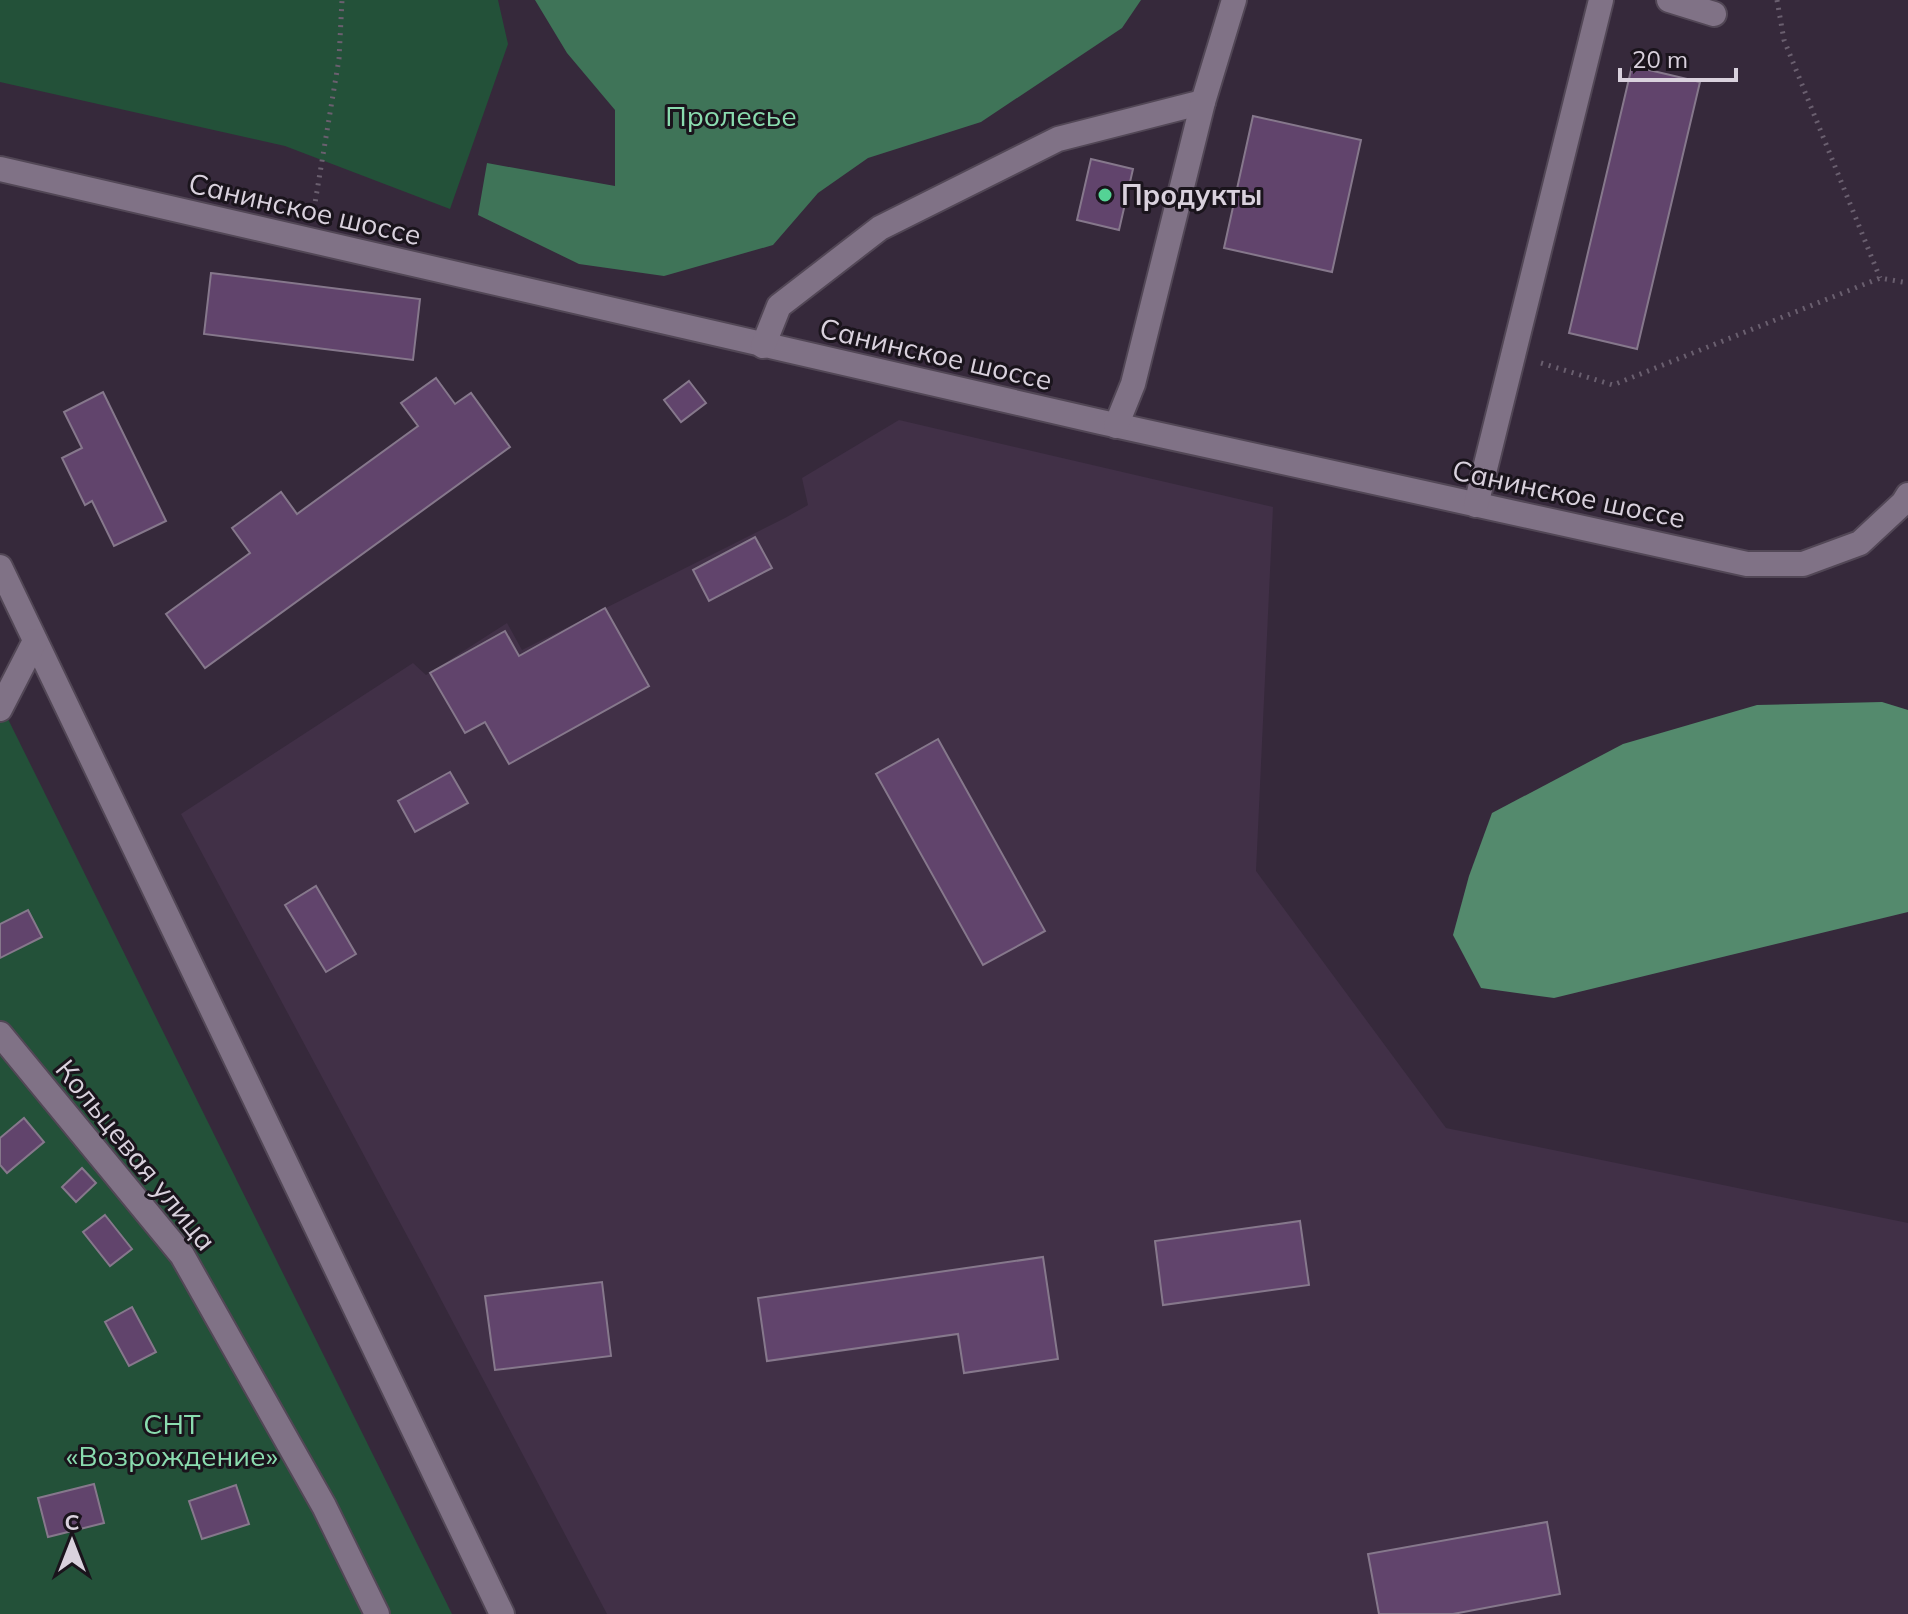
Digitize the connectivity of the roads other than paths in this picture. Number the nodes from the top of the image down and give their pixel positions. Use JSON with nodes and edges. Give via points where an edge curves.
{"nodes":[{"id":1,"x":1234,"y":0,"type":"edge"},
{"id":2,"x":1601,"y":0,"type":"edge"},
{"id":3,"x":1669,"y":0,"type":"edge"},
{"id":4,"x":1714,"y":14,"type":"dead end"},
{"id":5,"x":1203,"y":102,"type":"junction"},
{"id":6,"x":0,"y":169,"type":"edge"},
{"id":7,"x":763,"y":346,"type":"junction"},
{"id":8,"x":1116,"y":426,"type":"junction"},
{"id":9,"x":1908,"y":495,"type":"edge"},
{"id":10,"x":1476,"y":505,"type":"junction"},
{"id":11,"x":0,"y":567,"type":"edge"},
{"id":12,"x":35,"y":641,"type":"junction"},
{"id":13,"x":0,"y":709,"type":"edge"},
{"id":14,"x":0,"y":1034,"type":"edge"},
{"id":15,"x":377,"y":1614,"type":"edge"},
{"id":16,"x":502,"y":1614,"type":"edge"}],
"edges":[{"from":1,"to":5,"type":"street"},
{"from":2,"to":10,"type":"street"},
{"from":3,"to":4,"type":"street"},
{"from":5,"to":7,"type":"street","via":[[1058,139],[880,228],[779,306]]},
{"from":5,"to":8,"type":"street","via":[[1133,384]]},
{"from":6,"to":7,"type":"street","name":"Санинское шоссе"},
{"from":7,"to":8,"type":"street","name":"Санинское шоссе"},
{"from":8,"to":10,"type":"street","name":"Санинское шоссе"},
{"from":9,"to":10,"type":"street","name":"Санинское шоссе","via":[[1860,543],[1803,564],[1747,564]]},
{"from":11,"to":12,"type":"street"},
{"from":12,"to":13,"type":"street"},
{"from":12,"to":16,"type":"street"},
{"from":14,"to":15,"type":"street","name":"Кольцевая улица","via":[[182,1255],[324,1506]]}]}
